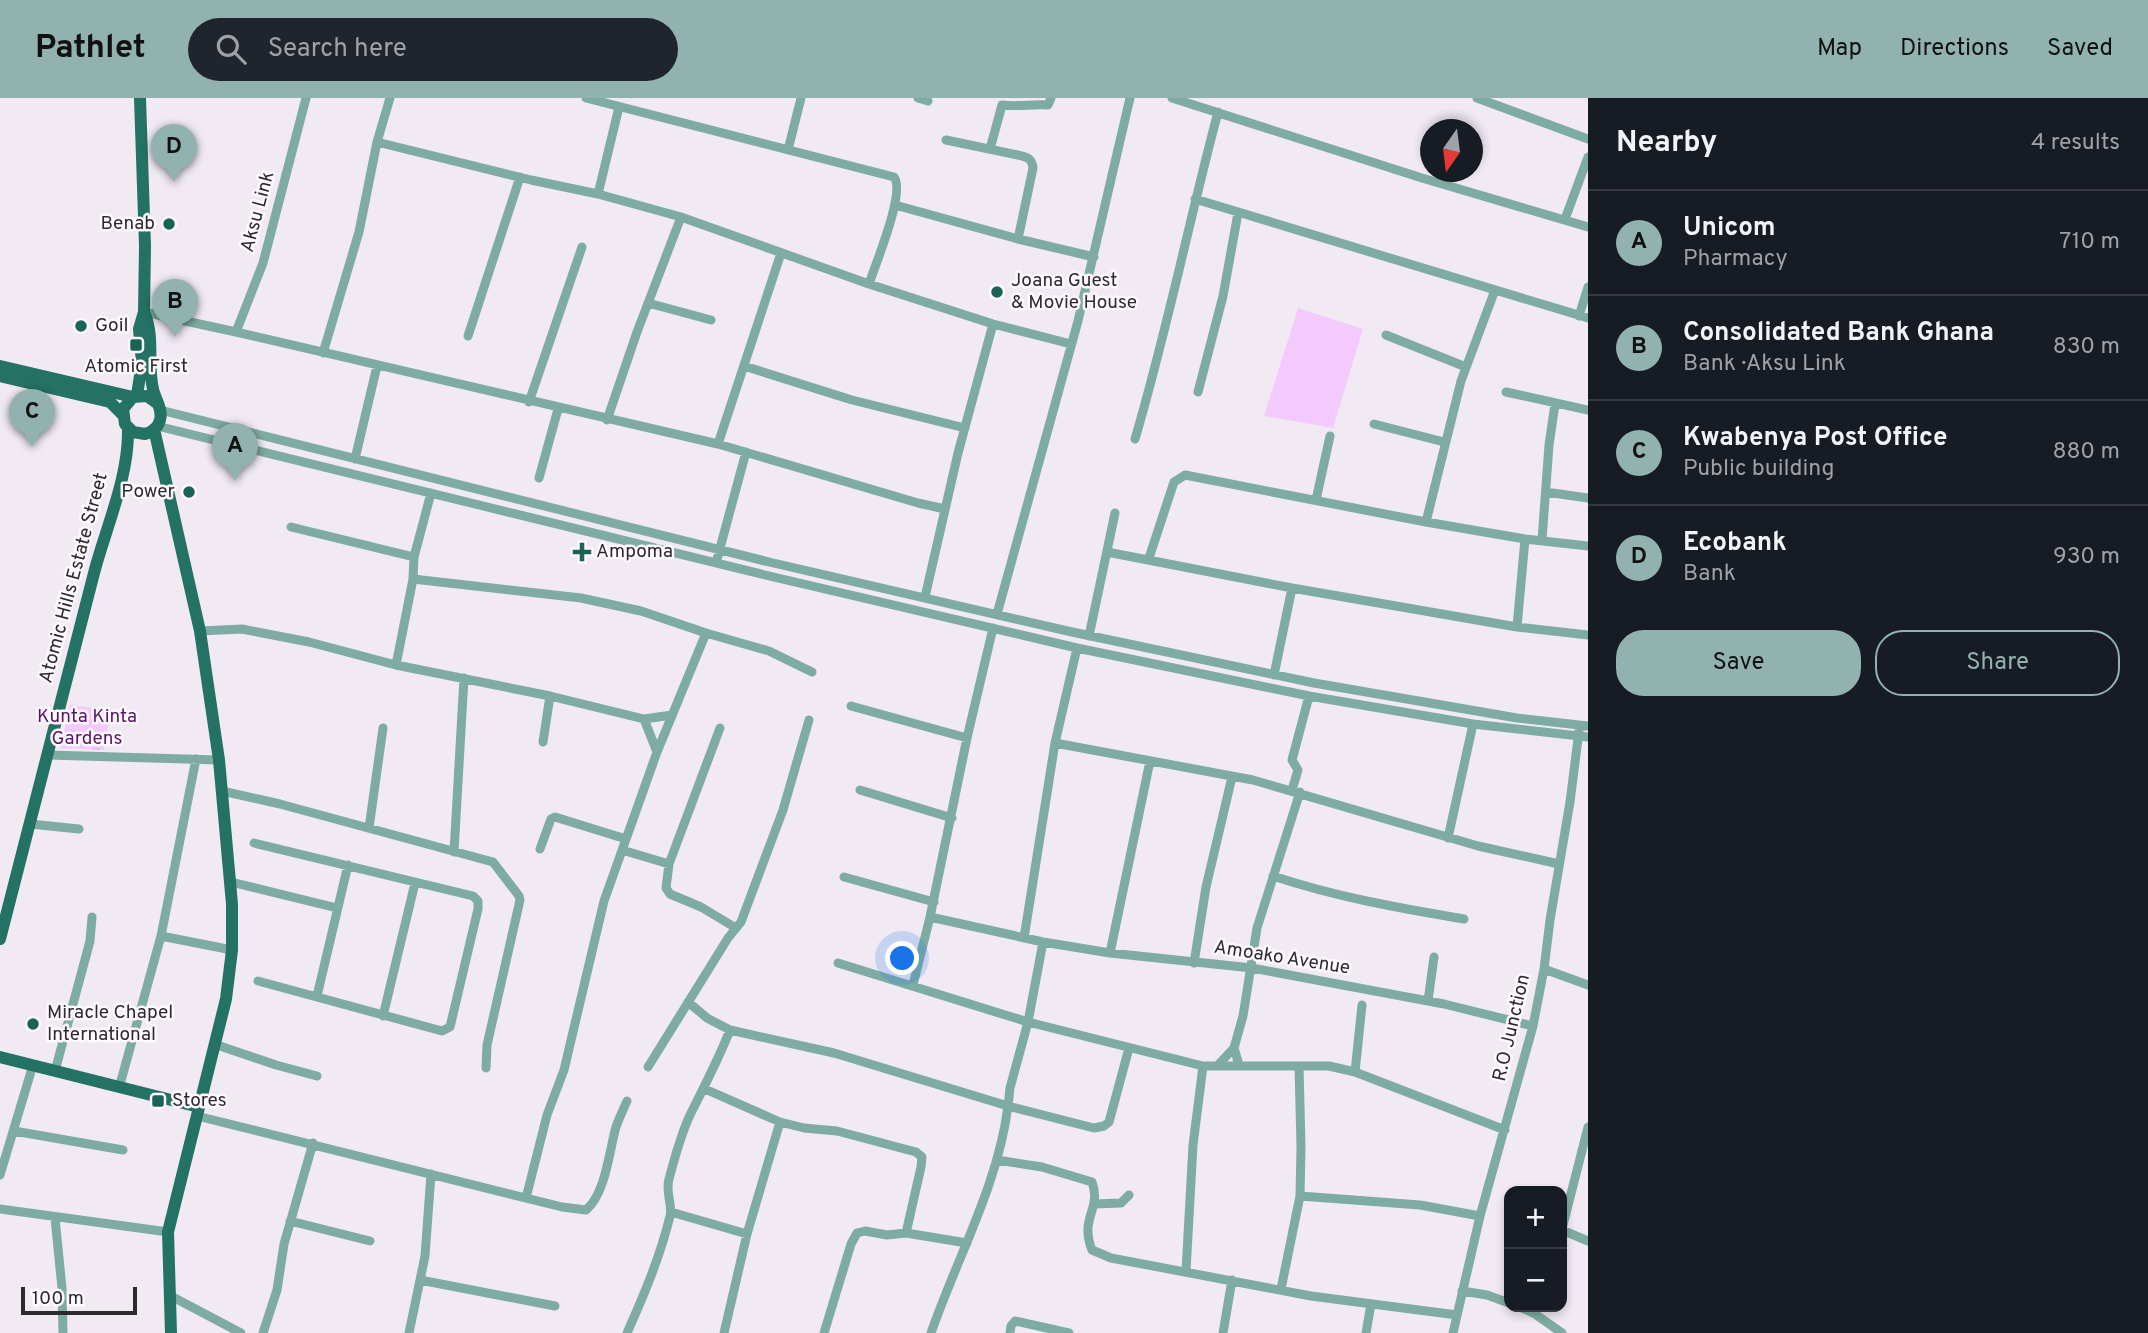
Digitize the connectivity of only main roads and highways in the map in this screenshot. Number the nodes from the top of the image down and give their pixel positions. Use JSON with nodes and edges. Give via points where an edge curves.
{"nodes":[{"id":1,"x":140,"y":98,"type":"edge"},
{"id":2,"x":144,"y":312,"type":"junction"},
{"id":3,"x":0,"y":366,"type":"edge"},
{"id":4,"x":0,"y":376,"type":"edge"},
{"id":5,"x":135,"y":396,"type":"junction"},
{"id":6,"x":159,"y":407,"type":"junction"},
{"id":7,"x":122,"y":414,"type":"junction"},
{"id":8,"x":156,"y":428,"type":"junction"},
{"id":9,"x":128,"y":429,"type":"junction"},
{"id":10,"x":3,"y":911,"type":"edge"},
{"id":11,"x":0,"y":939,"type":"edge"},
{"id":12,"x":0,"y":1057,"type":"edge"},
{"id":13,"x":198,"y":1112,"type":"junction"},
{"id":14,"x":171,"y":1333,"type":"edge"}],
"edges":[{"from":1,"to":2,"type":"main road"},
{"from":2,"to":5,"type":"main road"},
{"from":2,"to":6,"type":"main road"},
{"from":3,"to":5,"type":"main road"},
{"from":4,"to":7,"type":"main road","via":[[110,402]]},
{"from":5,"to":6,"type":"main road","via":[[147,396]]},
{"from":5,"to":7,"type":"main road"},
{"from":6,"to":8,"type":"main road","via":[[161,418]]},
{"from":7,"to":9,"type":"main road"},
{"from":8,"to":9,"type":"main road","via":[[141,434]]},
{"from":8,"to":13,"type":"main road","via":[[200,631],[231,882],[232,950],[226,999]]},
{"from":9,"to":10,"type":"main road","name":"Atomic Hills Estate Street","via":[[121,477]]},
{"from":10,"to":11,"type":"main road","name":"Atomic Hills Estate Street"},
{"from":12,"to":13,"type":"main road"},
{"from":13,"to":14,"type":"main road","via":[[168,1232]]}]}
